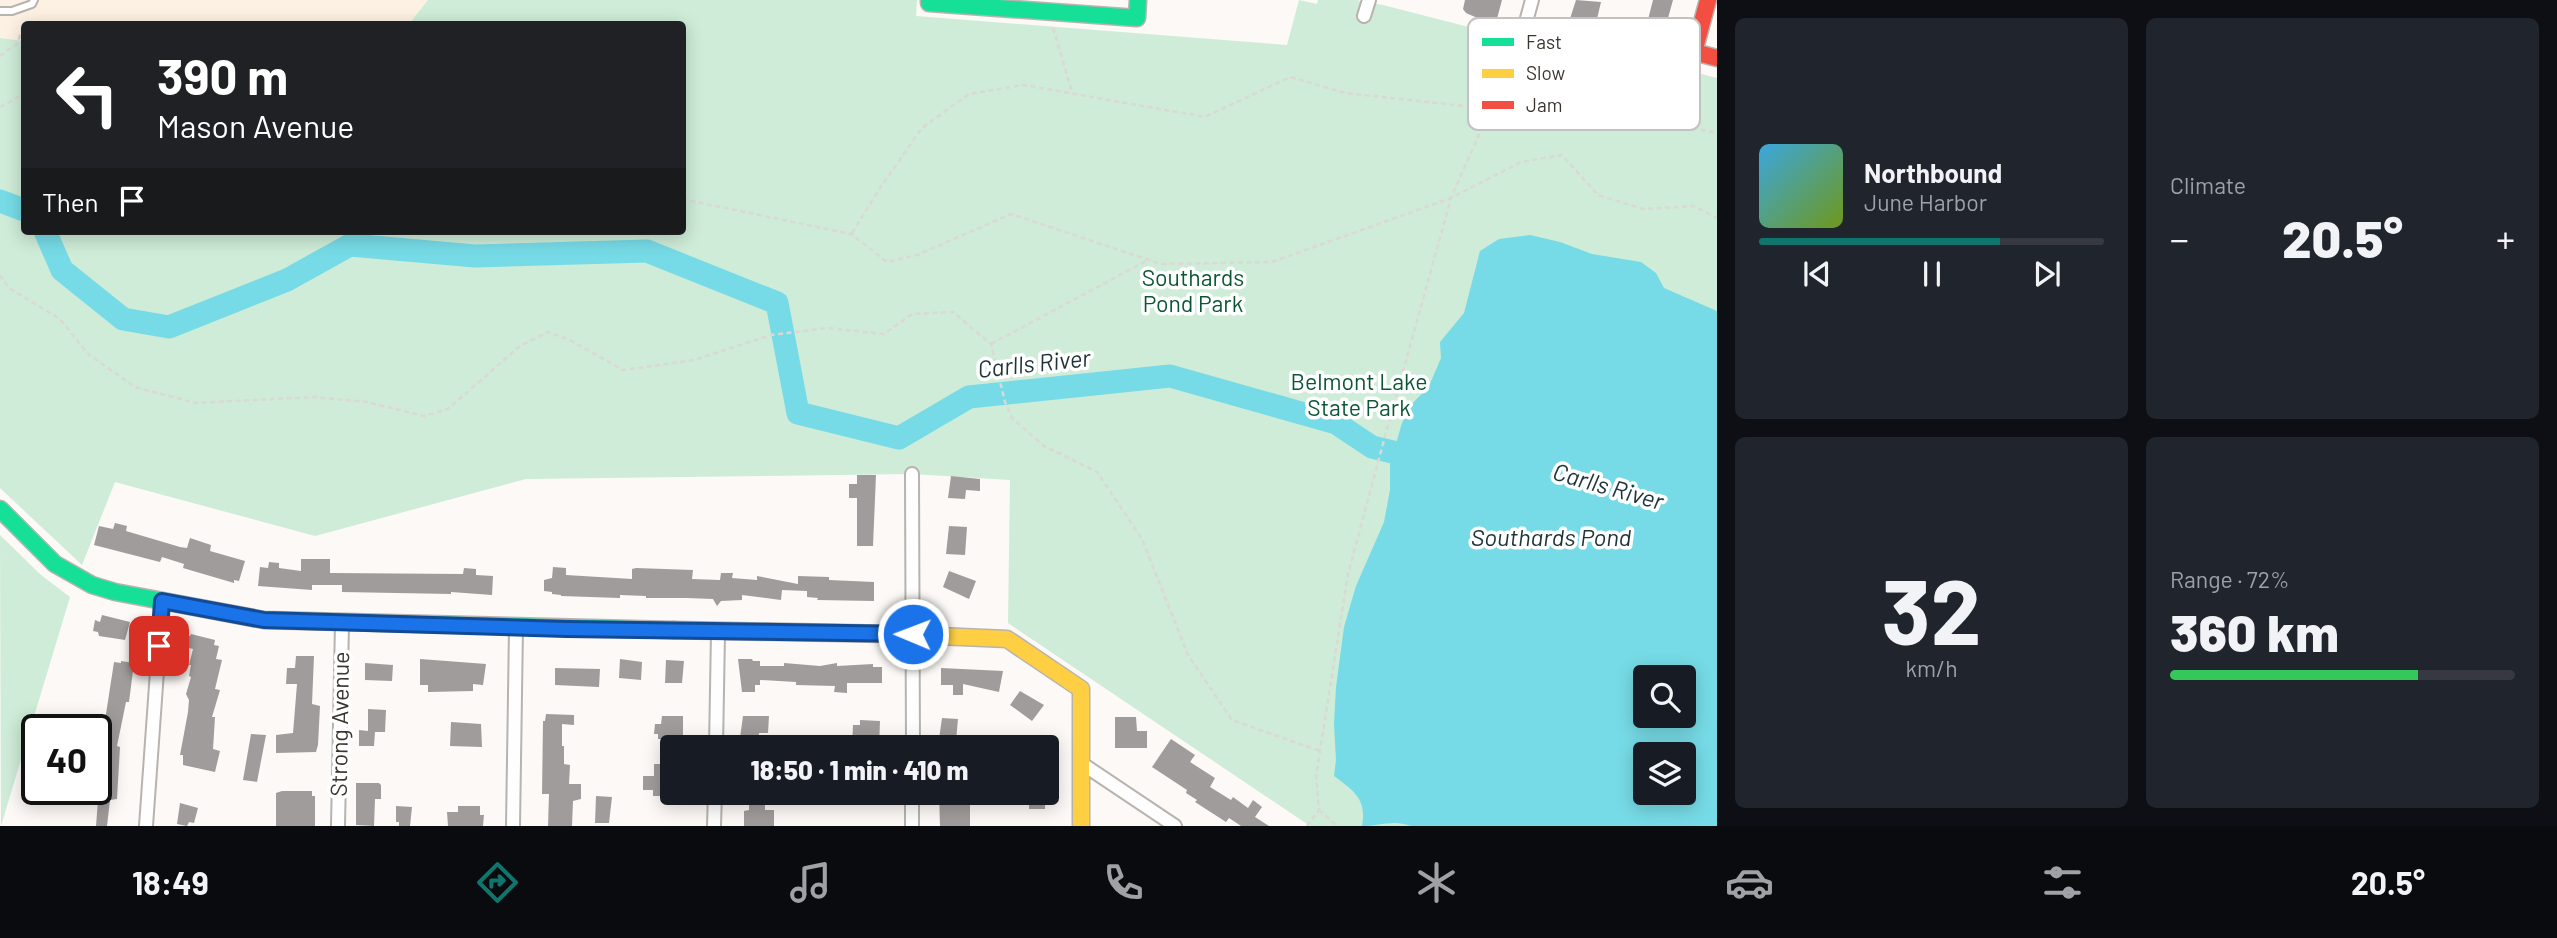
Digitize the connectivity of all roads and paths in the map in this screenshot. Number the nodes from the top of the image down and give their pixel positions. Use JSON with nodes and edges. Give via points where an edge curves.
{"nodes":[{"id":1,"x":34,"y":0,"type":"edge"},
{"id":2,"x":1138,"y":0,"type":"edge"},
{"id":3,"x":1368,"y":0,"type":"edge"},
{"id":4,"x":1532,"y":0,"type":"edge"},
{"id":5,"x":1708,"y":0,"type":"edge"},
{"id":6,"x":929,"y":1,"type":"edge"},
{"id":7,"x":0,"y":11,"type":"edge"},
{"id":8,"x":1048,"y":11,"type":"junction"},
{"id":9,"x":1364,"y":16,"type":"dead end"},
{"id":10,"x":1527,"y":18,"type":"edge"},
{"id":11,"x":1700,"y":30,"type":"edge"},
{"id":12,"x":21,"y":33,"type":"dead end"},
{"id":13,"x":1700,"y":54,"type":"edge"},
{"id":14,"x":0,"y":57,"type":"edge"},
{"id":15,"x":1717,"y":58,"type":"edge"},
{"id":16,"x":1072,"y":92,"type":"junction"},
{"id":17,"x":21,"y":96,"type":"edge"},
{"id":18,"x":0,"y":107,"type":"edge"},
{"id":19,"x":1468,"y":107,"type":"edge"},
{"id":20,"x":1481,"y":130,"type":"edge"},
{"id":21,"x":1451,"y":198,"type":"junction"},
{"id":22,"x":686,"y":200,"type":"edge"},
{"id":23,"x":1717,"y":218,"type":"edge"},
{"id":24,"x":851,"y":234,"type":"junction"},
{"id":25,"x":1148,"y":260,"type":"junction"},
{"id":26,"x":0,"y":275,"type":"edge"},
{"id":27,"x":991,"y":344,"type":"junction"},
{"id":28,"x":912,"y":474,"type":"dead end"},
{"id":29,"x":0,"y":509,"type":"edge"},
{"id":30,"x":162,"y":601,"type":"junction"},
{"id":31,"x":342,"y":623,"type":"junction"},
{"id":32,"x":516,"y":628,"type":"junction"},
{"id":33,"x":718,"y":632,"type":"junction"},
{"id":34,"x":913,"y":634,"type":"junction"},
{"id":35,"x":716,"y":735,"type":"edge"},
{"id":36,"x":912,"y":735,"type":"edge"},
{"id":37,"x":1320,"y":751,"type":"junction"},
{"id":38,"x":1081,"y":764,"type":"junction"},
{"id":39,"x":715,"y":805,"type":"edge"},
{"id":40,"x":912,"y":805,"type":"edge"},
{"id":41,"x":1319,"y":810,"type":"junction"},
{"id":42,"x":146,"y":826,"type":"edge"},
{"id":43,"x":338,"y":826,"type":"edge"},
{"id":44,"x":513,"y":826,"type":"edge"},
{"id":45,"x":714,"y":826,"type":"edge"},
{"id":46,"x":912,"y":826,"type":"edge"},
{"id":47,"x":1081,"y":826,"type":"edge"},
{"id":48,"x":1175,"y":826,"type":"edge"},
{"id":49,"x":1307,"y":826,"type":"edge"},
{"id":50,"x":1338,"y":826,"type":"edge"}],
"edges":[{"from":1,"to":7,"type":"lane","via":[[12,11]]},
{"from":2,"to":8,"type":"street","via":[[1136,18]]},
{"from":3,"to":9,"type":"street"},
{"from":4,"to":10,"type":"street"},
{"from":5,"to":11,"type":"street"},
{"from":6,"to":8,"type":"street"},
{"from":8,"to":16,"type":"path"},
{"from":12,"to":14,"type":"path","via":[[17,44]]},
{"from":13,"to":15,"type":"street"},
{"from":16,"to":19,"type":"path","via":[[1205,117],[1290,77],[1346,93]]},
{"from":16,"to":24,"type":"path","via":[[1024,85],[969,94],[922,128]]},
{"from":17,"to":18,"type":"path"},
{"from":20,"to":21,"type":"path"},
{"from":21,"to":23,"type":"path","via":[[1521,162],[1562,155],[1598,195],[1643,209],[1694,206]]},
{"from":21,"to":25,"type":"path","via":[[1272,262],[1161,264]]},
{"from":21,"to":37,"type":"path","via":[[1348,574]]},
{"from":22,"to":24,"type":"path"},
{"from":24,"to":25,"type":"path","via":[[887,262],[917,255],[1011,214]]},
{"from":25,"to":27,"type":"path"},
{"from":26,"to":27,"type":"path","via":[[9,288],[60,319],[88,354],[135,387],[195,403],[313,397],[367,402],[424,416],[448,409],[520,346],[548,332],[623,370],[694,360],[771,335],[828,328],[884,334],[912,314],[953,312]]},
{"from":27,"to":37,"type":"path","via":[[1012,418],[1044,446],[1097,472],[1142,539],[1188,655],[1232,720]]},
{"from":28,"to":34,"type":"street"},
{"from":29,"to":30,"type":"street","via":[[55,564],[115,592]]},
{"from":30,"to":31,"type":"street","via":[[264,620]]},
{"from":30,"to":42,"type":"street"},
{"from":31,"to":32,"type":"street"},
{"from":31,"to":43,"type":"street","name":"Strong Avenue"},
{"from":32,"to":33,"type":"street"},
{"from":32,"to":44,"type":"street"},
{"from":33,"to":34,"type":"street"},
{"from":33,"to":35,"type":"street"},
{"from":34,"to":36,"type":"street"},
{"from":34,"to":38,"type":"street","via":[[1007,639],[1081,689]]},
{"from":37,"to":41,"type":"path","via":[[1316,776]]},
{"from":38,"to":47,"type":"street"},
{"from":38,"to":48,"type":"street"},
{"from":39,"to":45,"type":"street"},
{"from":40,"to":46,"type":"street"},
{"from":41,"to":49,"type":"path"},
{"from":41,"to":50,"type":"path"}]}
